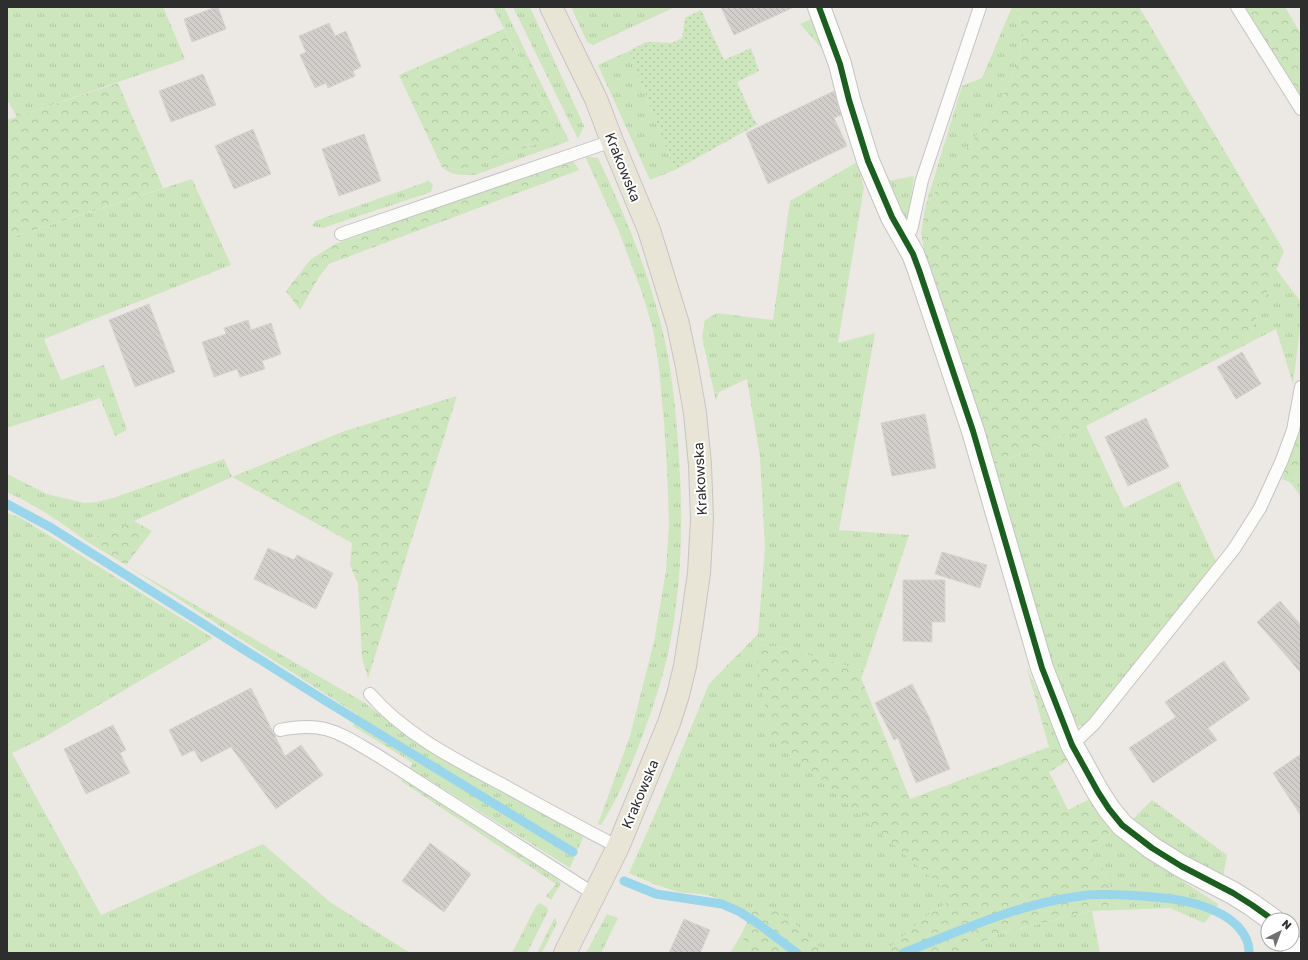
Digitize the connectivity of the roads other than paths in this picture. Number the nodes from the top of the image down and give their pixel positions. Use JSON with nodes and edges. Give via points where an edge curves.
{"nodes":[{"id":1,"x":551,"y":7,"type":"edge"},
{"id":2,"x":819,"y":7,"type":"edge"},
{"id":3,"x":980,"y":7,"type":"edge"},
{"id":4,"x":1237,"y":7,"type":"edge"},
{"id":5,"x":1301,"y":109,"type":"edge"},
{"id":6,"x":612,"y":141,"type":"junction"},
{"id":7,"x":341,"y":234,"type":"dead end"},
{"id":8,"x":904,"y":238,"type":"junction"},
{"id":9,"x":1301,"y":387,"type":"edge"},
{"id":10,"x":370,"y":694,"type":"dead end"},
{"id":11,"x":280,"y":730,"type":"dead end"},
{"id":12,"x":1072,"y":745,"type":"junction"},
{"id":13,"x":618,"y":847,"type":"junction"},
{"id":14,"x":594,"y":894,"type":"junction"},
{"id":15,"x":1261,"y":912,"type":"edge"},
{"id":16,"x":565,"y":953,"type":"edge"}],
"edges":[{"from":1,"to":6,"type":"main road","name":"Krakowska","via":[[596,99]]},
{"from":2,"to":8,"type":"street","via":[[840,64],[868,161]]},
{"from":3,"to":8,"type":"lane","via":[[922,180],[911,230]]},
{"from":4,"to":5,"type":"lane"},
{"from":6,"to":7,"type":"lane"},
{"from":6,"to":13,"type":"main road","name":"Krakowska","via":[[649,230],[678,324],[695,412],[702,520],[692,622],[678,696]]},
{"from":8,"to":12,"type":"street","via":[[919,270],[971,423],[1042,668]]},
{"from":9,"to":12,"type":"lane","via":[[1293,430],[1282,460],[1260,508],[1234,549],[1094,724]]},
{"from":10,"to":13,"type":"lane","via":[[407,729],[471,768]]},
{"from":11,"to":14,"type":"lane","via":[[307,726],[333,731]]},
{"from":12,"to":15,"type":"street","via":[[1109,810],[1122,825],[1152,848]]},
{"from":13,"to":14,"type":"main road","name":"Krakowska"},
{"from":14,"to":16,"type":"main road","name":"Krakowska"}]}
